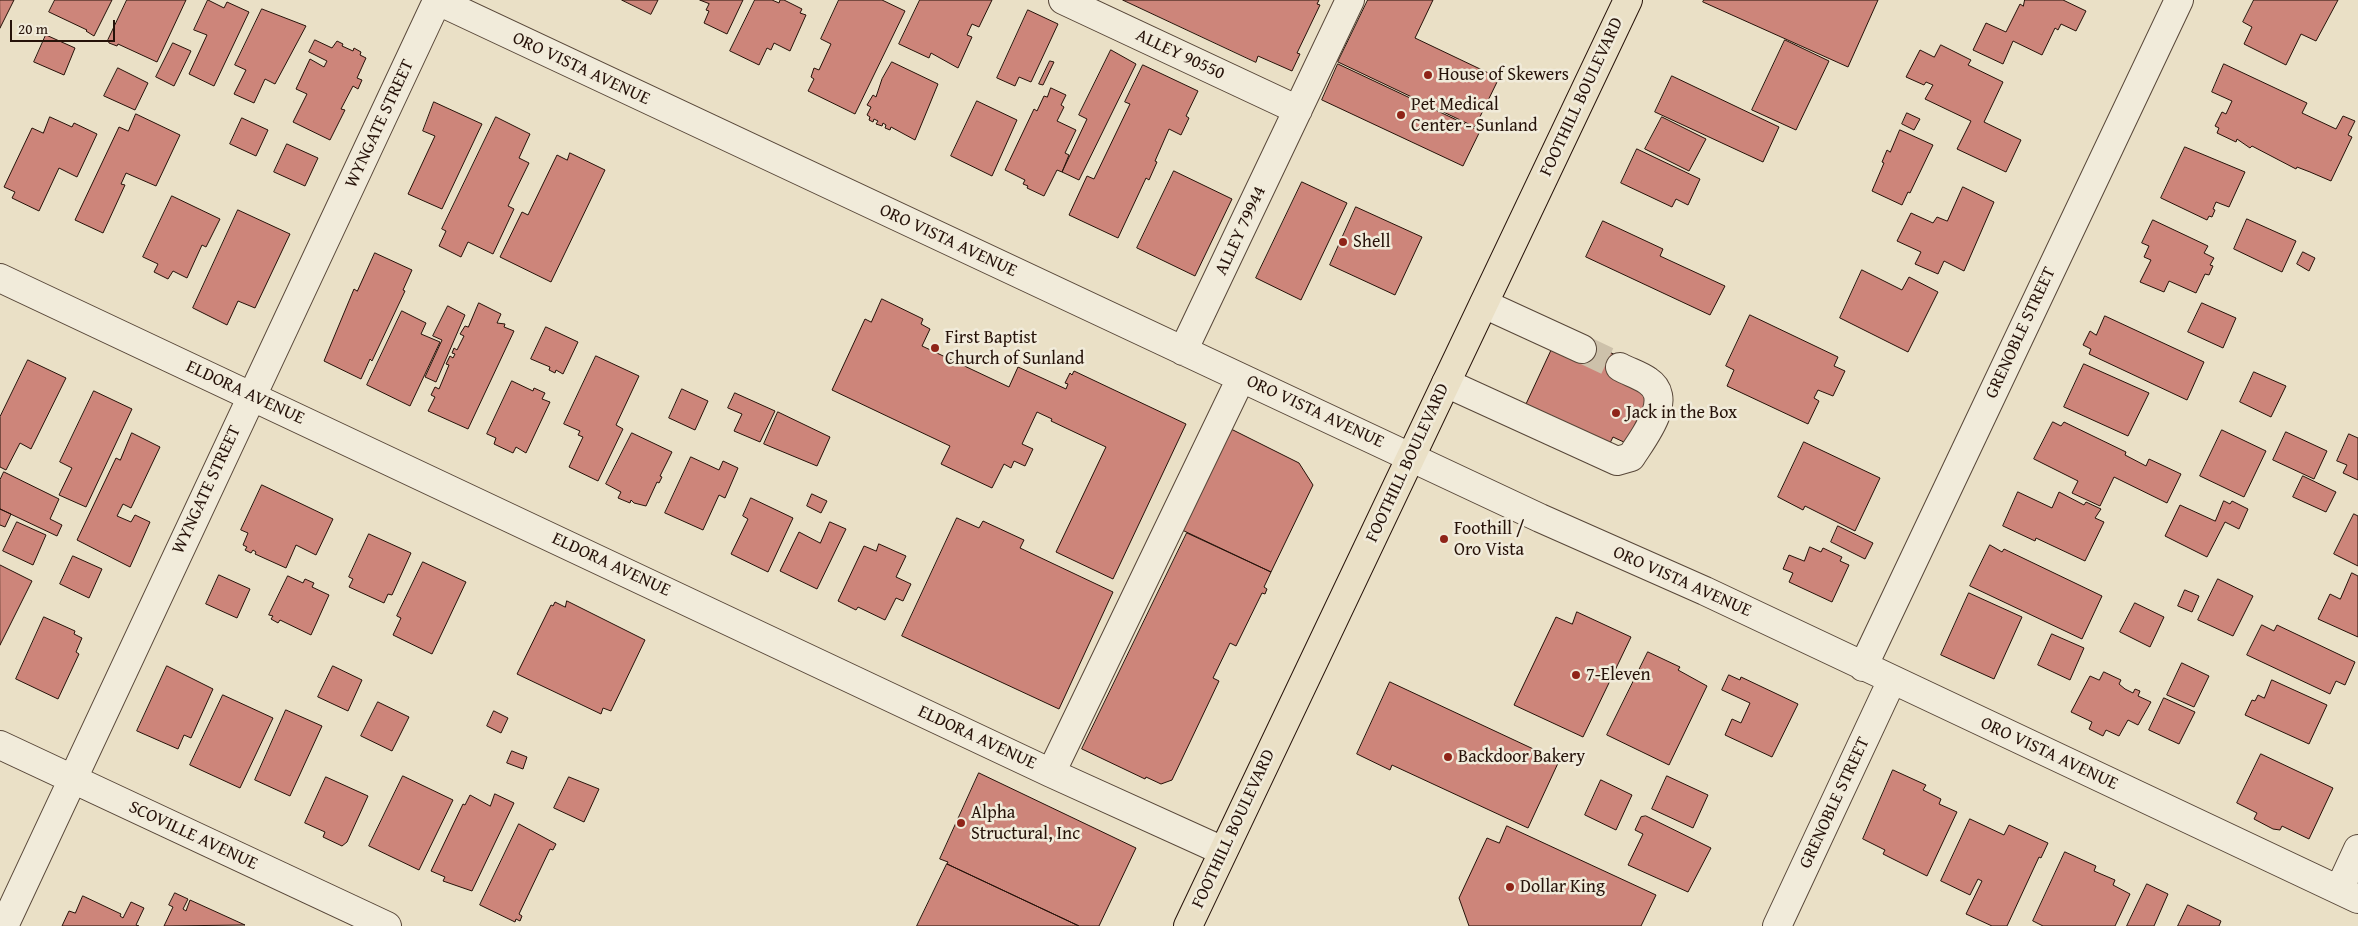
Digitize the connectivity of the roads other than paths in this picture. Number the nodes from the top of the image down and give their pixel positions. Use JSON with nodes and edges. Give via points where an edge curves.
{"nodes":[{"id":1,"x":437,"y":0,"type":"edge"},
{"id":2,"x":1063,"y":0,"type":"edge"},
{"id":3,"x":1350,"y":0,"type":"edge"},
{"id":4,"x":1628,"y":0,"type":"edge"},
{"id":5,"x":2179,"y":0,"type":"edge"},
{"id":6,"x":469,"y":7,"type":"edge"},
{"id":7,"x":1298,"y":110,"type":"junction"},
{"id":8,"x":0,"y":278,"type":"edge"},
{"id":9,"x":1484,"y":304,"type":"junction"},
{"id":10,"x":1582,"y":349,"type":"tunnel mouth"},
{"id":11,"x":1184,"y":351,"type":"junction"},
{"id":12,"x":1620,"y":367,"type":"tunnel mouth"},
{"id":13,"x":1241,"y":378,"type":"junction"},
{"id":14,"x":1446,"y":383,"type":"junction"},
{"id":15,"x":251,"y":395,"type":"junction"},
{"id":16,"x":1411,"y":456,"type":"junction"},
{"id":17,"x":1863,"y":667,"type":"junction"},
{"id":18,"x":1892,"y":680,"type":"junction"},
{"id":19,"x":0,"y":745,"type":"edge"},
{"id":20,"x":1051,"y":773,"type":"junction"},
{"id":21,"x":71,"y":779,"type":"junction"},
{"id":22,"x":2358,"y":849,"type":"edge"},
{"id":23,"x":1223,"y":851,"type":"junction"},
{"id":24,"x":2348,"y":894,"type":"edge"},
{"id":25,"x":1785,"y":923,"type":"edge"},
{"id":26,"x":4,"y":926,"type":"edge"},
{"id":27,"x":387,"y":926,"type":"edge"},
{"id":28,"x":1188,"y":926,"type":"edge"}],
"edges":[{"from":1,"to":6,"type":"street","name":"ORO VISTA AVENUE"},
{"from":1,"to":15,"type":"street","name":"WYNGATE STREET"},
{"from":2,"to":7,"type":"street","name":"ALLEY 90550"},
{"from":3,"to":7,"type":"street","name":"ALLEY 79944"},
{"from":4,"to":9,"type":"main road","name":"FOOTHILL BOULEVARD"},
{"from":5,"to":17,"type":"street","name":"GRENOBLE STREET"},
{"from":6,"to":11,"type":"street","name":"ORO VISTA AVENUE"},
{"from":7,"to":11,"type":"street","name":"ALLEY 79944"},
{"from":8,"to":15,"type":"street","name":"ELDORA AVENUE"},
{"from":9,"to":10,"type":"street"},
{"from":9,"to":14,"type":"main road","name":"FOOTHILL BOULEVARD"},
{"from":11,"to":13,"type":"street","name":"ORO VISTA AVENUE"},
{"from":12,"to":14,"type":"street","via":[[1649,381],[1659,393],[1659,403],[1631,457],[1617,461]]},
{"from":13,"to":16,"type":"street","name":"ORO VISTA AVENUE"},
{"from":13,"to":20,"type":"street"},
{"from":14,"to":16,"type":"main road","name":"FOOTHILL BOULEVARD"},
{"from":15,"to":20,"type":"street","name":"ELDORA AVENUE"},
{"from":15,"to":21,"type":"street","name":"WYNGATE STREET"},
{"from":16,"to":17,"type":"street","name":"ORO VISTA AVENUE"},
{"from":16,"to":23,"type":"main road","name":"FOOTHILL BOULEVARD"},
{"from":17,"to":18,"type":"street","name":"ORO VISTA AVENUE"},
{"from":18,"to":24,"type":"street","name":"ORO VISTA AVENUE"},
{"from":18,"to":25,"type":"street","name":"GRENOBLE STREET"},
{"from":19,"to":21,"type":"street","name":"SCOVILLE AVENUE"},
{"from":20,"to":23,"type":"street","name":"ELDORA AVENUE"},
{"from":21,"to":26,"type":"street","name":"WYNGATE STREET"},
{"from":21,"to":27,"type":"street","name":"SCOVILLE AVENUE"},
{"from":22,"to":24,"type":"street"},
{"from":23,"to":28,"type":"main road","name":"FOOTHILL BOULEVARD"}]}
